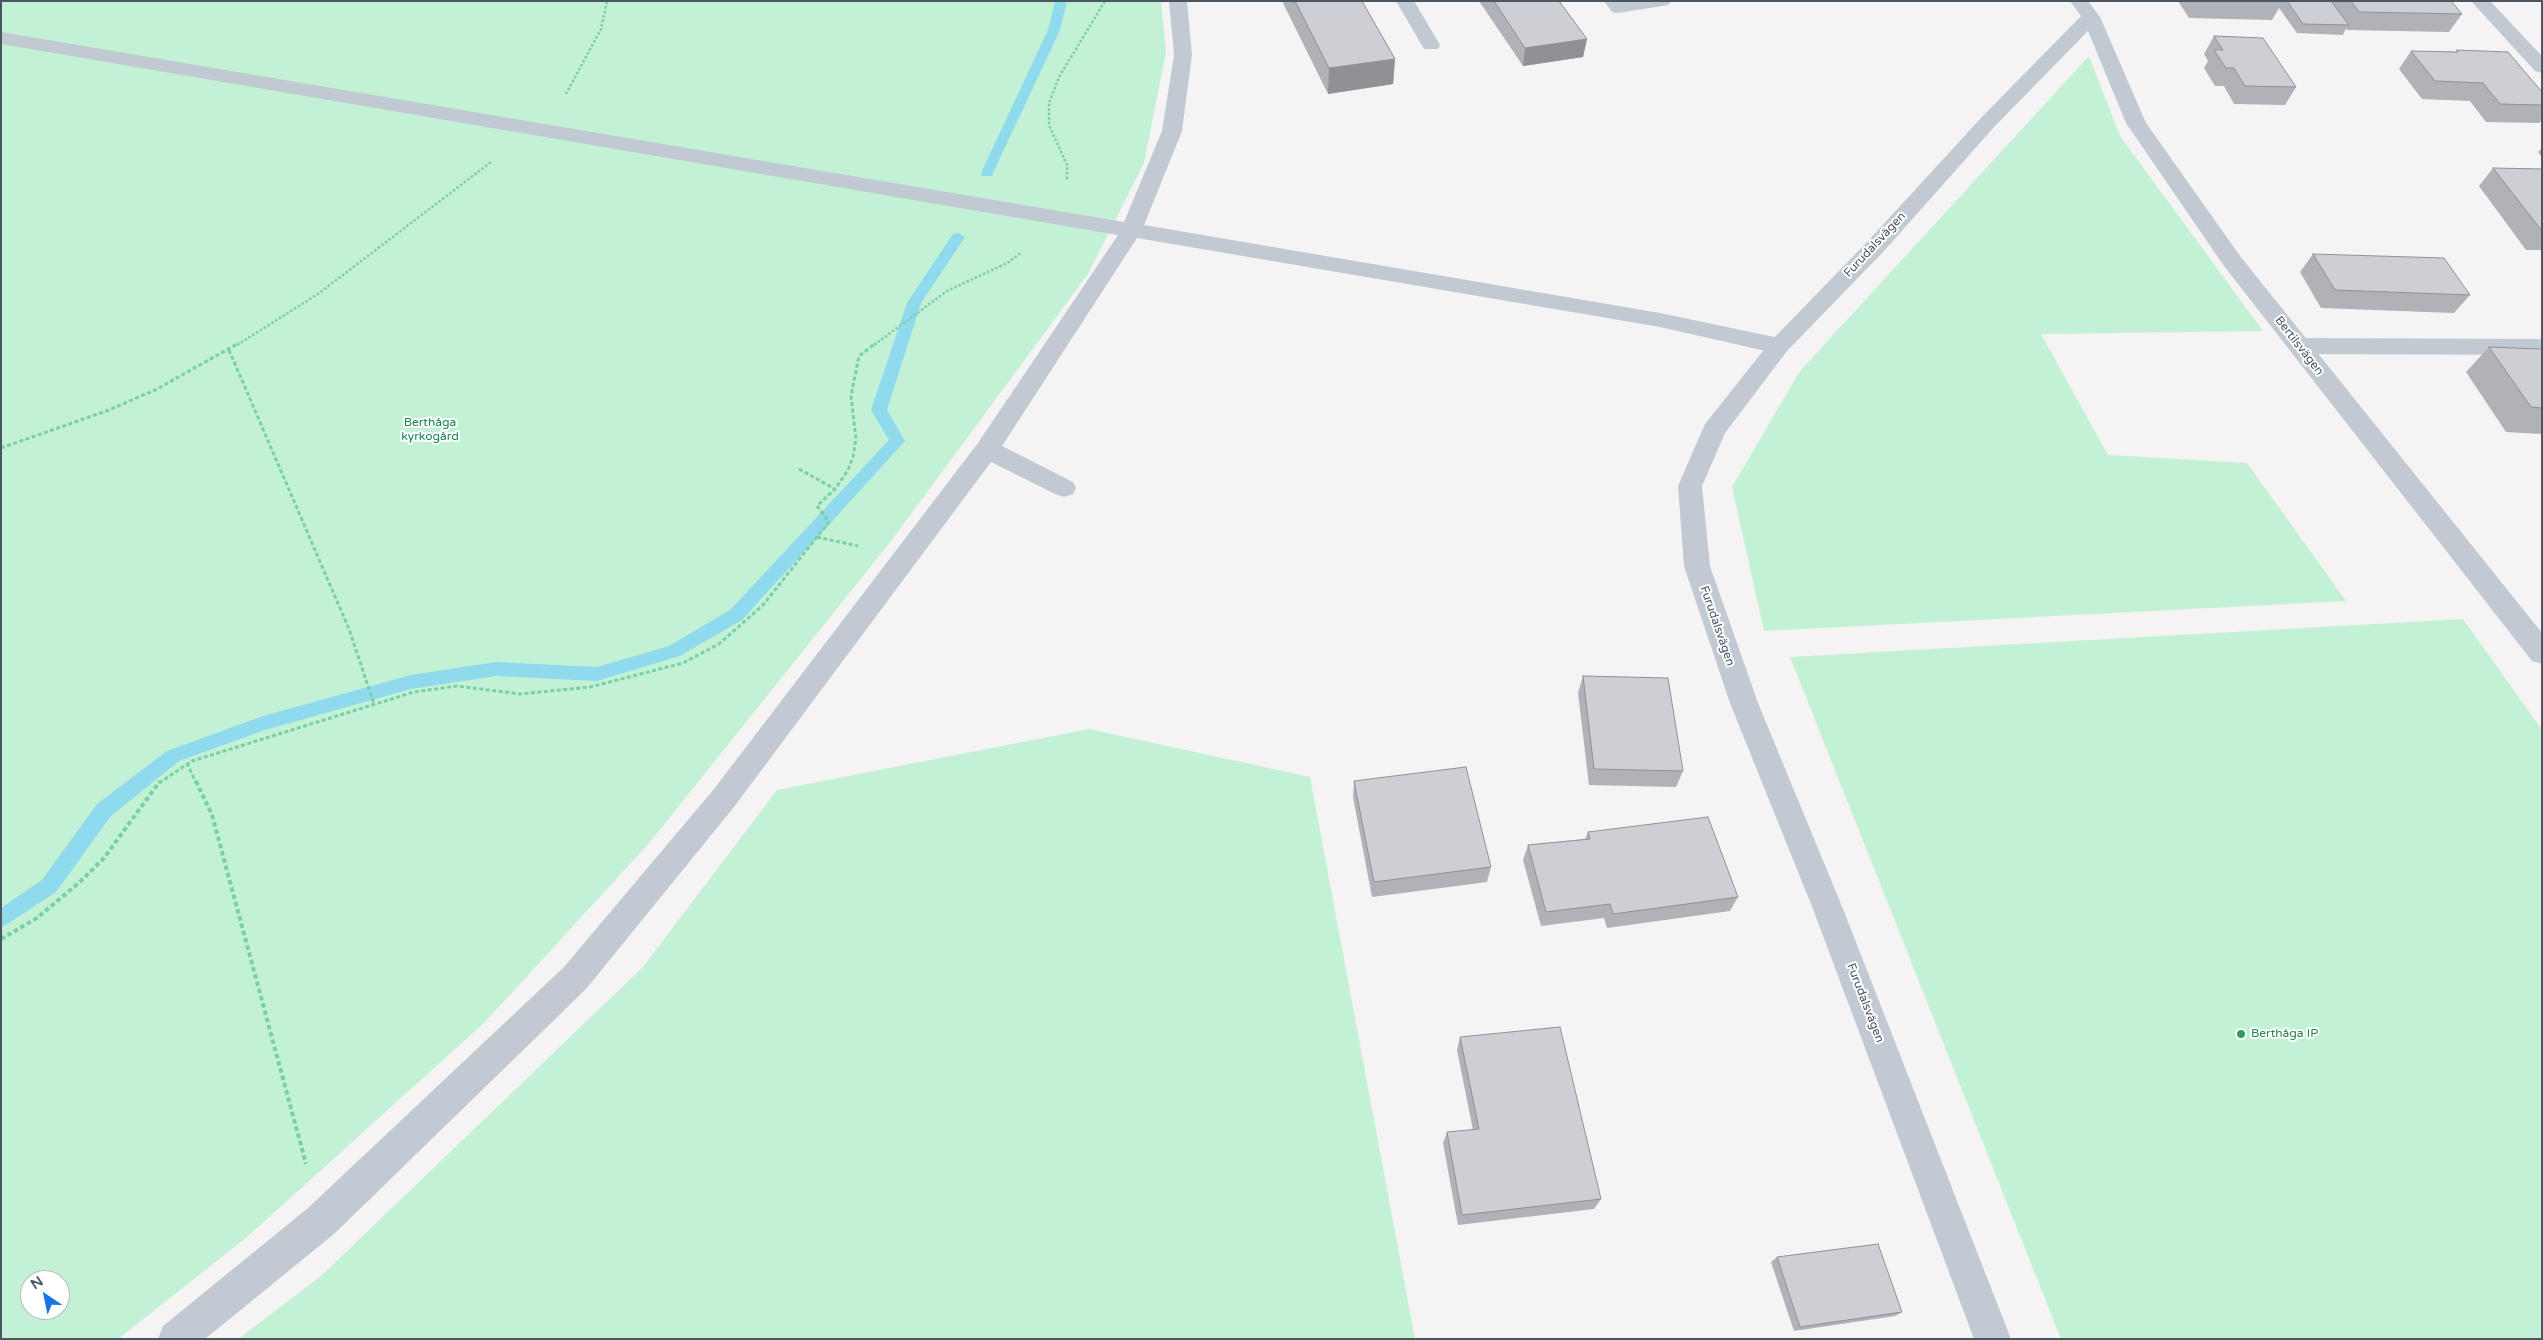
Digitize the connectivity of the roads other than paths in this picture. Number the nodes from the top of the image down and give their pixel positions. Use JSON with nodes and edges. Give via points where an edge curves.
{"nodes":[{"id":1,"x":1178,"y":1,"type":"edge"},
{"id":2,"x":1405,"y":1,"type":"edge"},
{"id":3,"x":1613,"y":1,"type":"edge"},
{"id":4,"x":1662,"y":1,"type":"edge"},
{"id":5,"x":2480,"y":1,"type":"edge"},
{"id":6,"x":2085,"y":9,"type":"edge"},
{"id":7,"x":1,"y":38,"type":"edge"},
{"id":8,"x":1431,"y":45,"type":"dead end"},
{"id":9,"x":2542,"y":66,"type":"edge"},
{"id":10,"x":1131,"y":231,"type":"junction"},
{"id":11,"x":1779,"y":346,"type":"junction"},
{"id":12,"x":2299,"y":346,"type":"junction"},
{"id":13,"x":2542,"y":346,"type":"edge"},
{"id":14,"x":986,"y":448,"type":"junction"},
{"id":15,"x":1064,"y":488,"type":"dead end"},
{"id":16,"x":2542,"y":653,"type":"edge"},
{"id":17,"x":176,"y":1339,"type":"edge"},
{"id":18,"x":1993,"y":1339,"type":"edge"}],
"edges":[{"from":1,"to":10,"type":"street","via":[[1183,55],[1172,131]]},
{"from":2,"to":8,"type":"street"},
{"from":3,"to":4,"type":"street","via":[[1618,8]]},
{"from":5,"to":9,"type":"street"},
{"from":6,"to":11,"type":"street","name":"Furudalsvägen","via":[[1876,246]]},
{"from":6,"to":12,"type":"street","name":"Bertilsvägen","via":[[2136,123],[2232,261]]},
{"from":7,"to":10,"type":"street"},
{"from":10,"to":11,"type":"street","via":[[1650,319]]},
{"from":10,"to":14,"type":"street"},
{"from":11,"to":18,"type":"street","name":"Furudalsvägen","via":[[1714,430],[1690,486],[1697,566],[1744,702],[1839,936]]},
{"from":12,"to":13,"type":"street"},
{"from":12,"to":16,"type":"street","name":"Bertilsvägen"},
{"from":14,"to":15,"type":"street"},
{"from":14,"to":17,"type":"street","via":[[724,798],[574,978],[321,1221]]}]}
